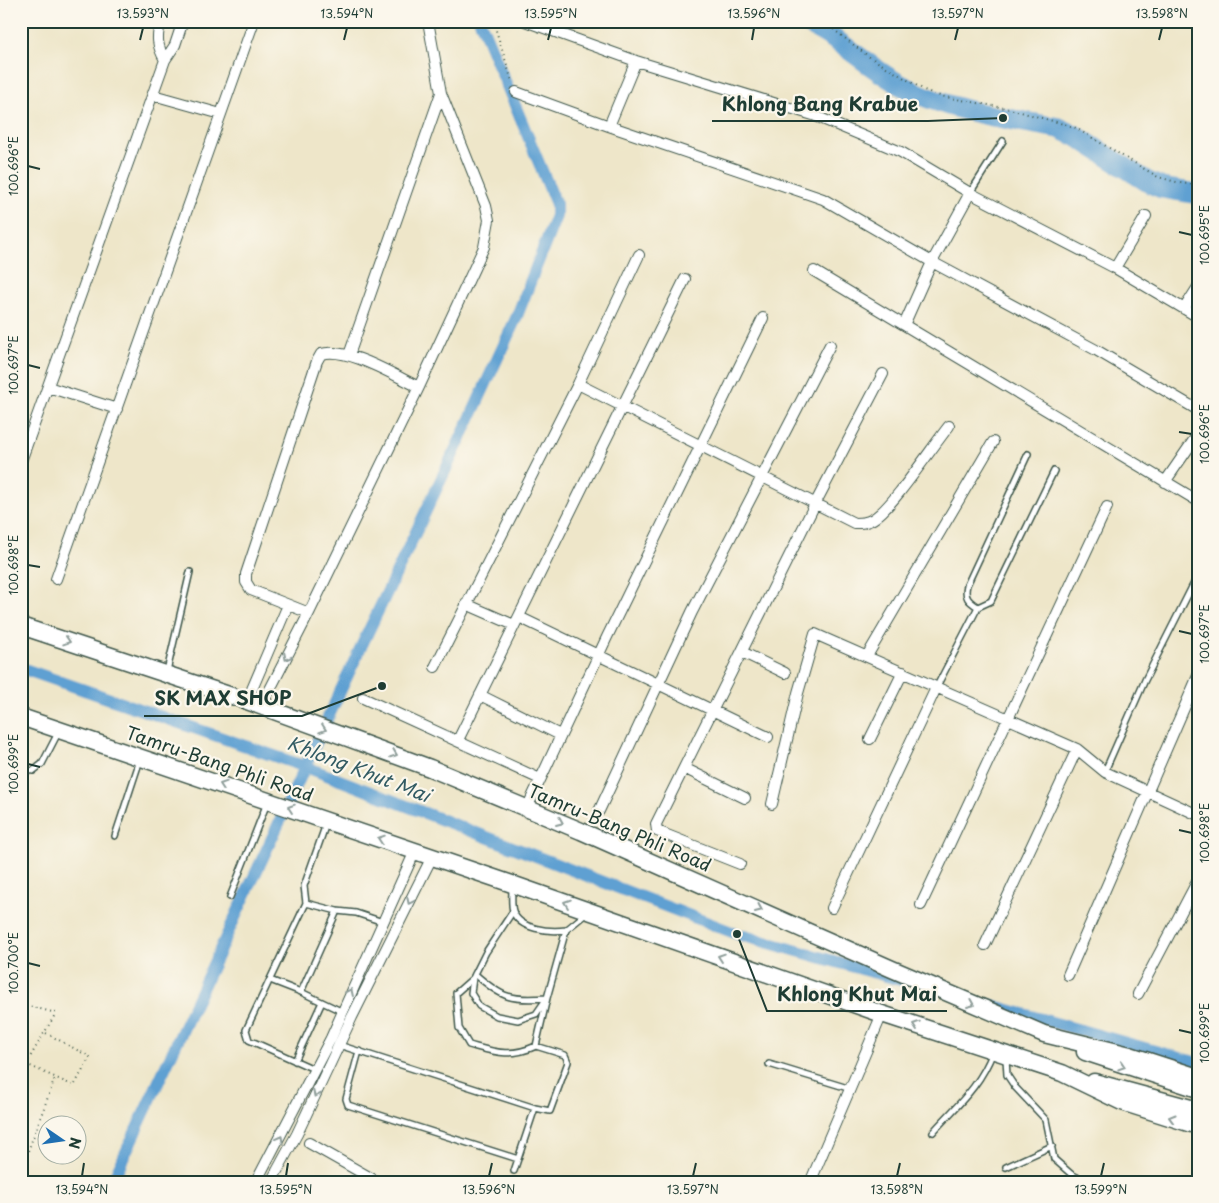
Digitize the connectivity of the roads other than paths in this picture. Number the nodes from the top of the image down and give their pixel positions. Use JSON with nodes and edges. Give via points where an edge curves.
{"nodes":[{"id":1,"x":161,"y":21,"type":"edge"},
{"id":2,"x":183,"y":21,"type":"edge"},
{"id":3,"x":254,"y":21,"type":"edge"},
{"id":4,"x":428,"y":21,"type":"edge"},
{"id":5,"x":525,"y":21,"type":"edge"},
{"id":6,"x":165,"y":60,"type":"junction"},
{"id":7,"x":636,"y":61,"type":"junction"},
{"id":8,"x":516,"y":92,"type":"road end"},
{"id":9,"x":441,"y":93,"type":"junction"},
{"id":10,"x":154,"y":94,"type":"junction"},
{"id":11,"x":221,"y":114,"type":"junction"},
{"id":12,"x":609,"y":126,"type":"junction"},
{"id":13,"x":1003,"y":141,"type":"dead end"},
{"id":14,"x":970,"y":193,"type":"junction"},
{"id":15,"x":1146,"y":216,"type":"dead end"},
{"id":16,"x":639,"y":255,"type":"dead end"},
{"id":17,"x":932,"y":262,"type":"junction"},
{"id":18,"x":1115,"y":268,"type":"junction"},
{"id":19,"x":814,"y":271,"type":"dead end"},
{"id":20,"x":685,"y":279,"type":"dead end"},
{"id":21,"x":1198,"y":287,"type":"edge"},
{"id":22,"x":1184,"y":309,"type":"junction"},
{"id":23,"x":1198,"y":317,"type":"edge"},
{"id":24,"x":763,"y":318,"type":"dead end"},
{"id":25,"x":904,"y":325,"type":"junction"},
{"id":26,"x":830,"y":345,"type":"dead end"},
{"id":27,"x":349,"y":355,"type":"junction"},
{"id":28,"x":882,"y":374,"type":"dead end"},
{"id":29,"x":578,"y":384,"type":"junction"},
{"id":30,"x":48,"y":387,"type":"junction"},
{"id":31,"x":419,"y":387,"type":"junction"},
{"id":32,"x":623,"y":406,"type":"junction"},
{"id":33,"x":117,"y":409,"type":"junction"},
{"id":34,"x":1198,"y":410,"type":"edge"},
{"id":35,"x":949,"y":426,"type":"dead end"},
{"id":36,"x":1198,"y":434,"type":"edge"},
{"id":37,"x":993,"y":442,"type":"dead end"},
{"id":38,"x":700,"y":446,"type":"junction"},
{"id":39,"x":1028,"y":454,"type":"dead end"},
{"id":40,"x":21,"y":461,"type":"edge"},
{"id":41,"x":1054,"y":471,"type":"dead end"},
{"id":42,"x":762,"y":477,"type":"junction"},
{"id":43,"x":1165,"y":482,"type":"junction"},
{"id":44,"x":1198,"y":501,"type":"edge"},
{"id":45,"x":815,"y":504,"type":"junction"},
{"id":46,"x":1107,"y":507,"type":"dead end"},
{"id":47,"x":190,"y":572,"type":"dead end"},
{"id":48,"x":1198,"y":575,"type":"edge"},
{"id":49,"x":56,"y":579,"type":"dead end"},
{"id":50,"x":466,"y":604,"type":"junction"},
{"id":51,"x":288,"y":605,"type":"junction"},
{"id":52,"x":978,"y":608,"type":"junction"},
{"id":53,"x":309,"y":613,"type":"junction"},
{"id":54,"x":517,"y":621,"type":"junction"},
{"id":55,"x":21,"y":626,"type":"edge"},
{"id":56,"x":742,"y":652,"type":"junction"},
{"id":57,"x":598,"y":656,"type":"junction"},
{"id":58,"x":867,"y":656,"type":"junction"},
{"id":59,"x":435,"y":667,"type":"dead end"},
{"id":60,"x":903,"y":672,"type":"junction"},
{"id":61,"x":785,"y":673,"type":"dead end"},
{"id":62,"x":166,"y":675,"type":"junction"},
{"id":63,"x":1198,"y":676,"type":"edge"},
{"id":64,"x":658,"y":684,"type":"junction"},
{"id":65,"x":936,"y":688,"type":"junction"},
{"id":66,"x":480,"y":695,"type":"junction"},
{"id":67,"x":363,"y":698,"type":"dead end"},
{"id":68,"x":254,"y":704,"type":"junction"},
{"id":69,"x":713,"y":710,"type":"junction"},
{"id":70,"x":21,"y":717,"type":"edge"},
{"id":71,"x":1010,"y":719,"type":"junction"},
{"id":72,"x":60,"y":730,"type":"junction"},
{"id":73,"x":560,"y":735,"type":"junction"},
{"id":74,"x":768,"y":737,"type":"dead end"},
{"id":75,"x":870,"y":739,"type":"dead end"},
{"id":76,"x":458,"y":740,"type":"junction"},
{"id":77,"x":1077,"y":749,"type":"junction"},
{"id":78,"x":141,"y":757,"type":"junction"},
{"id":79,"x":684,"y":768,"type":"junction"},
{"id":80,"x":21,"y":769,"type":"edge"},
{"id":81,"x":1105,"y":772,"type":"junction"},
{"id":82,"x":540,"y":779,"type":"junction"},
{"id":83,"x":1149,"y":792,"type":"junction"},
{"id":84,"x":745,"y":798,"type":"dead end"},
{"id":85,"x":268,"y":801,"type":"junction"},
{"id":86,"x":772,"y":804,"type":"dead end"},
{"id":87,"x":528,"y":808,"type":"junction"},
{"id":88,"x":599,"y":811,"type":"dead end"},
{"id":89,"x":1198,"y":815,"type":"edge"},
{"id":90,"x":320,"y":818,"type":"junction"},
{"id":91,"x":115,"y":836,"type":"dead end"},
{"id":92,"x":415,"y":851,"type":"junction"},
{"id":93,"x":432,"y":857,"type":"junction"},
{"id":94,"x":740,"y":864,"type":"dead end"},
{"id":95,"x":1198,"y":880,"type":"edge"},
{"id":96,"x":512,"y":884,"type":"junction"},
{"id":97,"x":230,"y":897,"type":"dead end"},
{"id":98,"x":306,"y":903,"type":"junction"},
{"id":99,"x":921,"y":906,"type":"dead end"},
{"id":100,"x":832,"y":908,"type":"dead end"},
{"id":101,"x":336,"y":911,"type":"junction"},
{"id":102,"x":589,"y":911,"type":"junction"},
{"id":103,"x":513,"y":912,"type":"junction"},
{"id":104,"x":383,"y":922,"type":"junction"},
{"id":105,"x":566,"y":930,"type":"junction"},
{"id":106,"x":985,"y":945,"type":"dead end"},
{"id":107,"x":1068,"y":975,"type":"dead end"},
{"id":108,"x":474,"y":976,"type":"junction"},
{"id":109,"x":270,"y":980,"type":"junction"},
{"id":110,"x":301,"y":992,"type":"junction"},
{"id":111,"x":1138,"y":994,"type":"dead end"},
{"id":112,"x":547,"y":998,"type":"junction"},
{"id":113,"x":322,"y":1002,"type":"junction"},
{"id":114,"x":341,"y":1011,"type":"junction"},
{"id":115,"x":882,"y":1014,"type":"junction"},
{"id":116,"x":1044,"y":1034,"type":"junction"},
{"id":117,"x":339,"y":1044,"type":"junction"},
{"id":118,"x":536,"y":1046,"type":"junction"},
{"id":119,"x":360,"y":1051,"type":"junction"},
{"id":120,"x":999,"y":1053,"type":"junction"},
{"id":121,"x":294,"y":1061,"type":"junction"},
{"id":122,"x":769,"y":1064,"type":"dead end"},
{"id":123,"x":315,"y":1070,"type":"junction"},
{"id":124,"x":325,"y":1074,"type":"junction"},
{"id":125,"x":1198,"y":1077,"type":"edge"},
{"id":126,"x":1198,"y":1089,"type":"edge"},
{"id":127,"x":851,"y":1090,"type":"junction"},
{"id":128,"x":1148,"y":1104,"type":"junction"},
{"id":129,"x":535,"y":1108,"type":"junction"},
{"id":130,"x":1198,"y":1110,"type":"edge"},
{"id":131,"x":1198,"y":1126,"type":"edge"},
{"id":132,"x":933,"y":1132,"type":"dead end"},
{"id":133,"x":309,"y":1143,"type":"dead end"},
{"id":134,"x":1052,"y":1146,"type":"junction"},
{"id":135,"x":518,"y":1159,"type":"junction"},
{"id":136,"x":1006,"y":1167,"type":"dead end"},
{"id":137,"x":514,"y":1171,"type":"dead end"},
{"id":138,"x":811,"y":1180,"type":"edge"},
{"id":139,"x":256,"y":1182,"type":"edge"},
{"id":140,"x":271,"y":1182,"type":"edge"},
{"id":141,"x":378,"y":1182,"type":"edge"},
{"id":142,"x":1086,"y":1182,"type":"edge"}],
"edges":[{"from":1,"to":6,"type":"street","via":[[156,38]]},
{"from":2,"to":6,"type":"street","via":[[175,45]]},
{"from":3,"to":11,"type":"street"},
{"from":4,"to":9,"type":"street"},
{"from":5,"to":7,"type":"street"},
{"from":6,"to":10,"type":"street"},
{"from":7,"to":12,"type":"street"},
{"from":7,"to":14,"type":"street","via":[[813,115],[901,152]]},
{"from":8,"to":12,"type":"street"},
{"from":9,"to":27,"type":"street"},
{"from":9,"to":31,"type":"street","via":[[489,220],[484,247]]},
{"from":10,"to":11,"type":"street"},
{"from":10,"to":30,"type":"street"},
{"from":11,"to":33,"type":"street"},
{"from":12,"to":17,"type":"street","via":[[824,199]]},
{"from":13,"to":14,"type":"lane"},
{"from":14,"to":17,"type":"street"},
{"from":14,"to":18,"type":"street"},
{"from":15,"to":18,"type":"street"},
{"from":16,"to":29,"type":"street"},
{"from":17,"to":25,"type":"street"},
{"from":17,"to":34,"type":"street","via":[[1096,350]]},
{"from":18,"to":22,"type":"street"},
{"from":19,"to":25,"type":"street"},
{"from":20,"to":32,"type":"street"},
{"from":21,"to":22,"type":"street"},
{"from":22,"to":23,"type":"street"},
{"from":24,"to":38,"type":"street"},
{"from":25,"to":43,"type":"street"},
{"from":26,"to":42,"type":"street"},
{"from":27,"to":31,"type":"street"},
{"from":27,"to":51,"type":"street","via":[[330,351],[321,354],[317,361],[246,574],[251,590]]},
{"from":28,"to":45,"type":"street"},
{"from":29,"to":32,"type":"street"},
{"from":29,"to":50,"type":"street"},
{"from":30,"to":33,"type":"street"},
{"from":30,"to":40,"type":"street"},
{"from":31,"to":53,"type":"street"},
{"from":32,"to":38,"type":"street"},
{"from":32,"to":54,"type":"street"},
{"from":33,"to":49,"type":"street"},
{"from":35,"to":45,"type":"street","via":[[875,518],[854,523]]},
{"from":36,"to":43,"type":"street"},
{"from":37,"to":58,"type":"street"},
{"from":38,"to":42,"type":"street"},
{"from":38,"to":57,"type":"street"},
{"from":39,"to":52,"type":"lane","via":[[967,585],[966,599]]},
{"from":41,"to":52,"type":"lane","via":[[991,601]]},
{"from":42,"to":45,"type":"street"},
{"from":42,"to":64,"type":"street"},
{"from":43,"to":44,"type":"street"},
{"from":45,"to":56,"type":"street"},
{"from":46,"to":71,"type":"street"},
{"from":47,"to":62,"type":"lane"},
{"from":48,"to":81,"type":"lane","via":[[1145,680]]},
{"from":50,"to":54,"type":"street"},
{"from":50,"to":59,"type":"street"},
{"from":51,"to":53,"type":"street"},
{"from":51,"to":68,"type":"street"},
{"from":52,"to":65,"type":"lane"},
{"from":53,"to":68,"type":"street","one_way":true},
{"from":54,"to":57,"type":"street"},
{"from":54,"to":66,"type":"street"},
{"from":55,"to":62,"type":"main road","name":"Tamru-Bang Phli Road","one_way":true},
{"from":56,"to":61,"type":"street"},
{"from":56,"to":69,"type":"street"},
{"from":57,"to":64,"type":"street"},
{"from":57,"to":73,"type":"street"},
{"from":58,"to":60,"type":"street"},
{"from":58,"to":86,"type":"street","via":[[814,634]]},
{"from":60,"to":65,"type":"street"},
{"from":60,"to":75,"type":"street"},
{"from":62,"to":68,"type":"main road","name":"Tamru-Bang Phli Road"},
{"from":63,"to":83,"type":"street"},
{"from":64,"to":69,"type":"street"},
{"from":64,"to":88,"type":"street"},
{"from":65,"to":71,"type":"street"},
{"from":65,"to":100,"type":"street"},
{"from":66,"to":73,"type":"street"},
{"from":66,"to":76,"type":"street"},
{"from":67,"to":76,"type":"street"},
{"from":68,"to":87,"type":"main road","name":"Tamru-Bang Phli Road","one_way":true,"via":[[348,737]]},
{"from":69,"to":74,"type":"street"},
{"from":69,"to":79,"type":"street"},
{"from":70,"to":72,"type":"main road","name":"Tamru-Bang Phli Road"},
{"from":71,"to":77,"type":"street"},
{"from":71,"to":99,"type":"street"},
{"from":72,"to":78,"type":"main road","name":"Tamru-Bang Phli Road"},
{"from":72,"to":80,"type":"lane","via":[[42,764],[33,771]]},
{"from":73,"to":82,"type":"street"},
{"from":76,"to":82,"type":"street"},
{"from":77,"to":81,"type":"street"},
{"from":77,"to":106,"type":"street"},
{"from":85,"to":78,"type":"main road","name":"Tamru-Bang Phli Road","one_way":true},
{"from":78,"to":91,"type":"lane"},
{"from":79,"to":84,"type":"street"},
{"from":79,"to":94,"type":"street","via":[[656,824],[657,831]]},
{"from":81,"to":83,"type":"street"},
{"from":82,"to":87,"type":"street"},
{"from":83,"to":89,"type":"street"},
{"from":83,"to":107,"type":"street"},
{"from":90,"to":85,"type":"main road","name":"Tamru-Bang Phli Road","one_way":true},
{"from":85,"to":97,"type":"lane"},
{"from":87,"to":116,"type":"main road","name":"Tamru-Bang Phli Road","one_way":true},
{"from":92,"to":90,"type":"main road","name":"Tamru-Bang Phli Road","one_way":true},
{"from":90,"to":98,"type":"lane","via":[[304,886]]},
{"from":92,"to":93,"type":"main road","name":"Tamru-Bang Phli Road"},
{"from":92,"to":104,"type":"street"},
{"from":93,"to":96,"type":"main road","name":"Tamru-Bang Phli Road"},
{"from":93,"to":117,"type":"street","one_way":true},
{"from":95,"to":111,"type":"street"},
{"from":102,"to":96,"type":"main road","name":"Tamru-Bang Phli Road","one_way":true},
{"from":96,"to":103,"type":"lane"},
{"from":98,"to":101,"type":"lane"},
{"from":98,"to":109,"type":"lane"},
{"from":101,"to":104,"type":"lane","via":[[356,913]]},
{"from":101,"to":110,"type":"lane"},
{"from":102,"to":105,"type":"lane"},
{"from":115,"to":102,"type":"main road","name":"Tamru-Bang Phli Road","one_way":true},
{"from":103,"to":105,"type":"lane","via":[[520,921],[540,930]]},
{"from":103,"to":108,"type":"lane"},
{"from":114,"to":104,"type":"street","one_way":true},
{"from":105,"to":112,"type":"lane"},
{"from":108,"to":112,"type":"lane","via":[[495,992],[520,1001]]},
{"from":108,"to":112,"type":"lane","via":[[472,993],[479,1006],[497,1016],[518,1020],[536,1014]]},
{"from":108,"to":118,"type":"lane","via":[[456,993],[460,1028],[469,1045],[499,1053],[521,1053]]},
{"from":109,"to":110,"type":"lane"},
{"from":109,"to":121,"type":"lane","via":[[246,1035],[249,1040]]},
{"from":110,"to":113,"type":"lane"},
{"from":112,"to":118,"type":"lane"},
{"from":113,"to":114,"type":"lane"},
{"from":113,"to":121,"type":"lane"},
{"from":114,"to":123,"type":"street"},
{"from":120,"to":115,"type":"main road","name":"Tamru-Bang Phli Road","one_way":true},
{"from":115,"to":127,"type":"street"},
{"from":116,"to":125,"type":"main road","name":"Tamru-Bang Phli Road","via":[[1130,1055]]},
{"from":116,"to":126,"type":"main road","one_way":true,"via":[[1103,1059]]},
{"from":117,"to":119,"type":"lane"},
{"from":117,"to":124,"type":"street"},
{"from":118,"to":129,"type":"lane","via":[[565,1055],[568,1062],[552,1108],[546,1112]]},
{"from":119,"to":129,"type":"lane"},
{"from":119,"to":135,"type":"lane","via":[[346,1099],[348,1105]]},
{"from":120,"to":128,"type":"main road","name":"Tamru-Bang Phli Road"},
{"from":120,"to":132,"type":"lane","via":[[974,1090]]},
{"from":120,"to":134,"type":"lane","via":[[1015,1087],[1046,1120]]},
{"from":121,"to":123,"type":"lane"},
{"from":122,"to":127,"type":"lane"},
{"from":123,"to":124,"type":"lane"},
{"from":139,"to":123,"type":"street","one_way":true},
{"from":124,"to":140,"type":"street","one_way":true},
{"from":127,"to":138,"type":"street"},
{"from":128,"to":130,"type":"main road"},
{"from":131,"to":128,"type":"main road","one_way":true},
{"from":129,"to":135,"type":"lane"},
{"from":133,"to":141,"type":"street"},
{"from":134,"to":136,"type":"lane"},
{"from":134,"to":142,"type":"lane","via":[[1054,1159]]},
{"from":135,"to":137,"type":"lane"}]}
